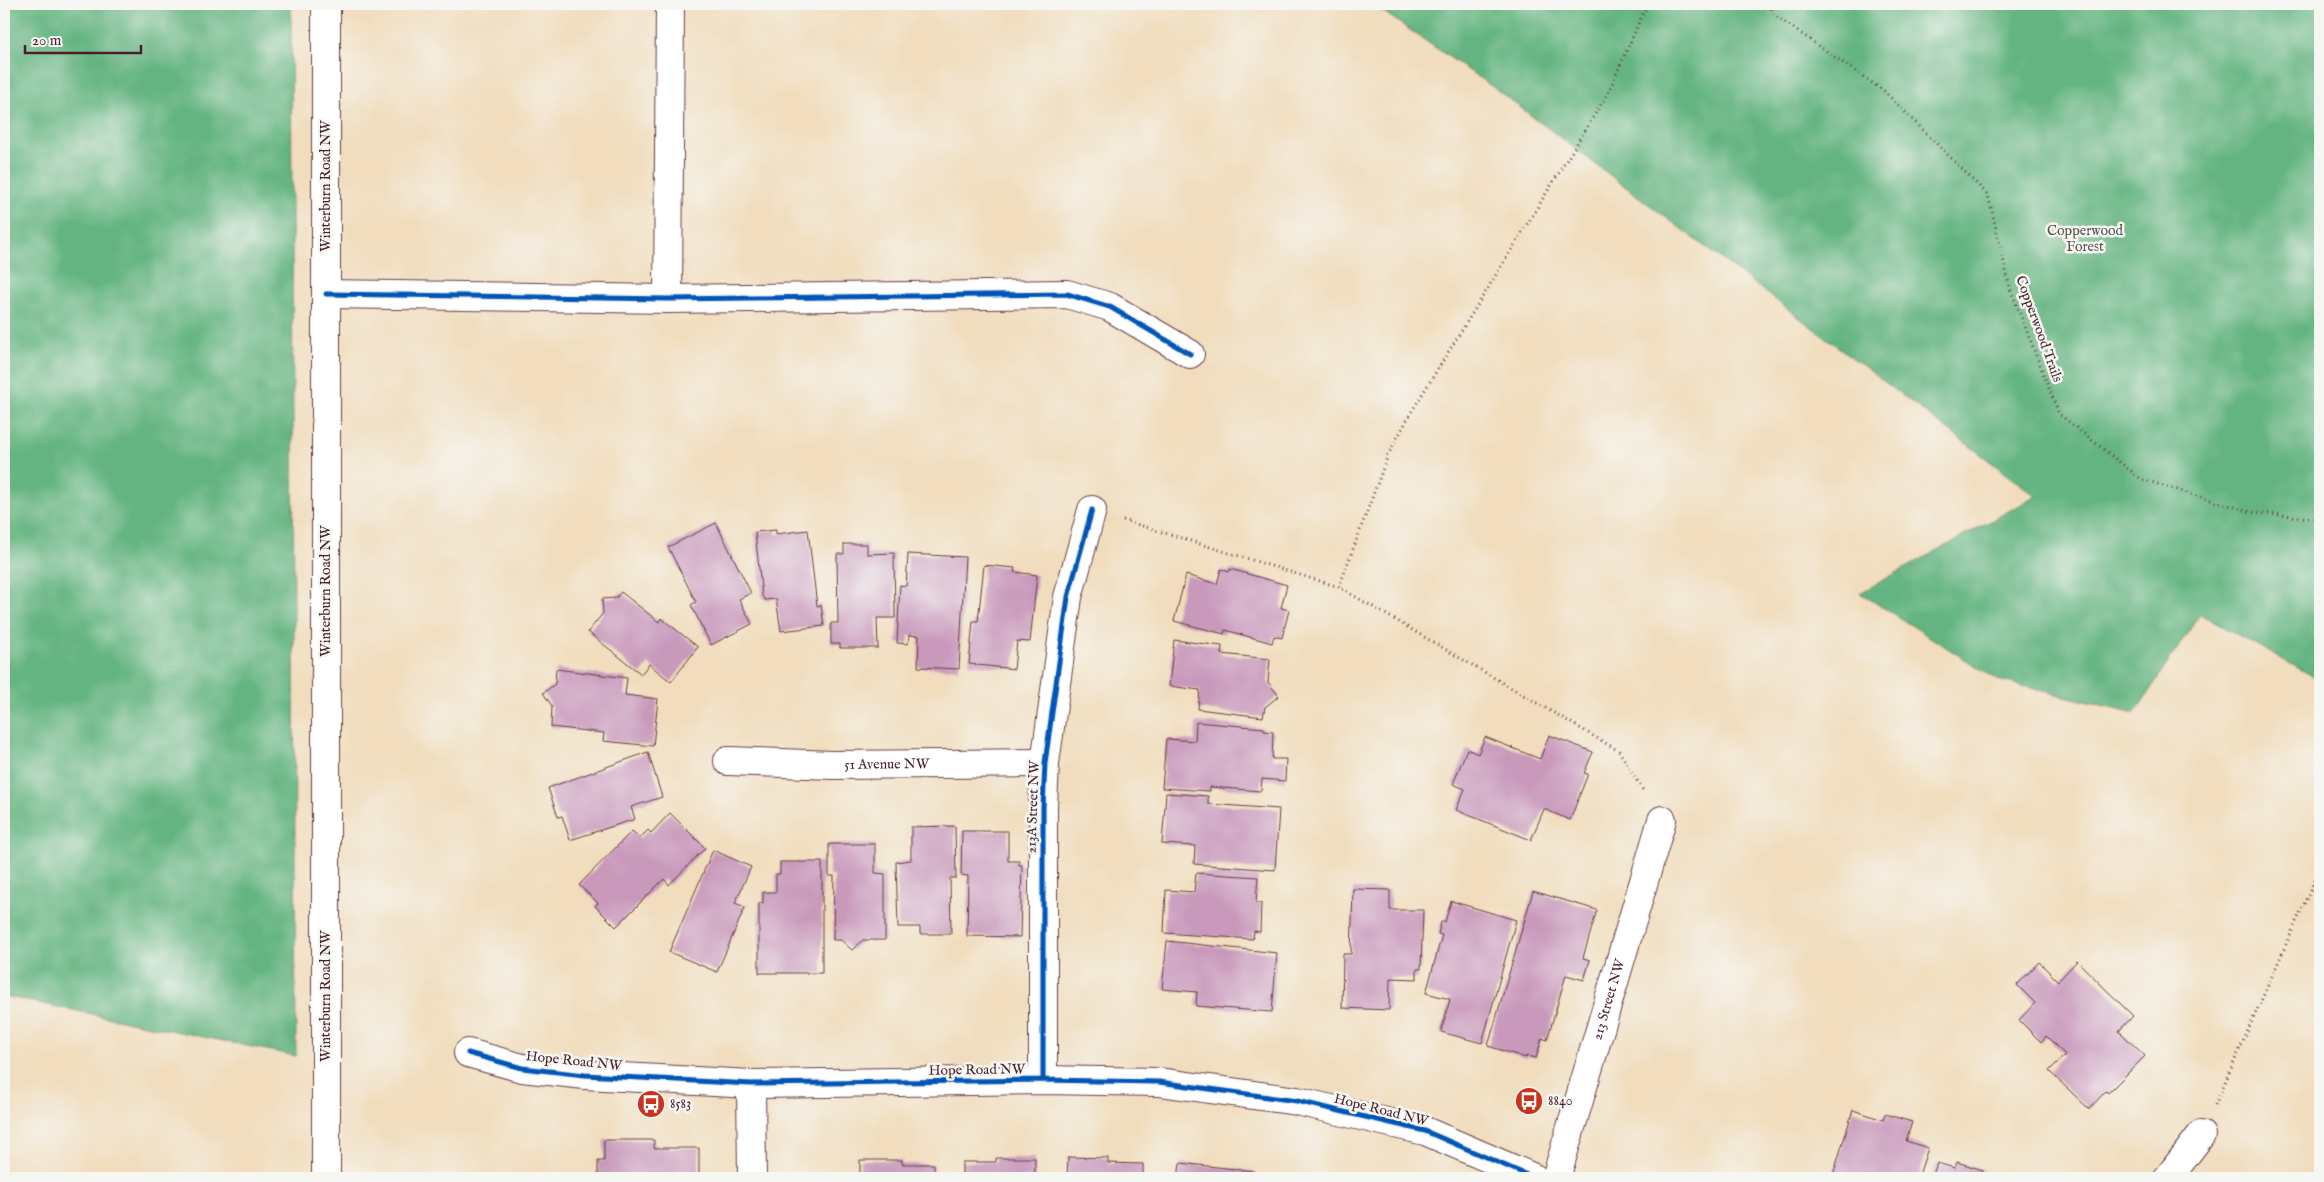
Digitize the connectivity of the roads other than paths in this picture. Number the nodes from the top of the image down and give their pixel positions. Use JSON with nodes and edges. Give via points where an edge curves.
{"nodes":[{"id":1,"x":326,"y":4,"type":"edge"},
{"id":2,"x":670,"y":4,"type":"edge"},
{"id":3,"x":326,"y":294,"type":"junction"},
{"id":4,"x":668,"y":299,"type":"junction"},
{"id":5,"x":1190,"y":354,"type":"dead end"},
{"id":6,"x":1092,"y":510,"type":"road end"},
{"id":7,"x":728,"y":761,"type":"dead end"},
{"id":8,"x":1045,"y":763,"type":"junction"},
{"id":9,"x":1662,"y":820,"type":"road end"},
{"id":10,"x":468,"y":1053,"type":"dead end"},
{"id":11,"x":1042,"y":1080,"type":"junction"},
{"id":12,"x":751,"y":1084,"type":"junction"},
{"id":13,"x":2201,"y":1135,"type":"road end"},
{"id":14,"x":326,"y":1178,"type":"edge"},
{"id":15,"x":752,"y":1178,"type":"edge"},
{"id":16,"x":1534,"y":1178,"type":"edge"},
{"id":17,"x":1556,"y":1178,"type":"edge"},
{"id":18,"x":2168,"y":1178,"type":"edge"}],
"edges":[{"from":1,"to":3,"type":"street","name":"Winterburn Road NW"},
{"from":2,"to":4,"type":"street"},
{"from":3,"to":4,"type":"street"},
{"from":3,"to":14,"type":"street","name":"Winterburn Road NW"},
{"from":4,"to":5,"type":"street","via":[[1067,294],[1110,307]]},
{"from":6,"to":8,"type":"street","name":"213A Street NW","via":[[1068,597]]},
{"from":7,"to":8,"type":"street","name":"51 Avenue NW","via":[[833,765]]},
{"from":8,"to":11,"type":"street","name":"213A Street NW","via":[[1042,807]]},
{"from":9,"to":17,"type":"street","name":"213 Street NW"},
{"from":10,"to":12,"type":"street","name":"Hope Road NW","via":[[522,1068],[585,1075]]},
{"from":11,"to":12,"type":"street","name":"Hope Road NW"},
{"from":11,"to":16,"type":"street","name":"Hope Road NW","via":[[1158,1082],[1297,1101],[1426,1131]]},
{"from":12,"to":15,"type":"street"},
{"from":13,"to":18,"type":"street"}]}
